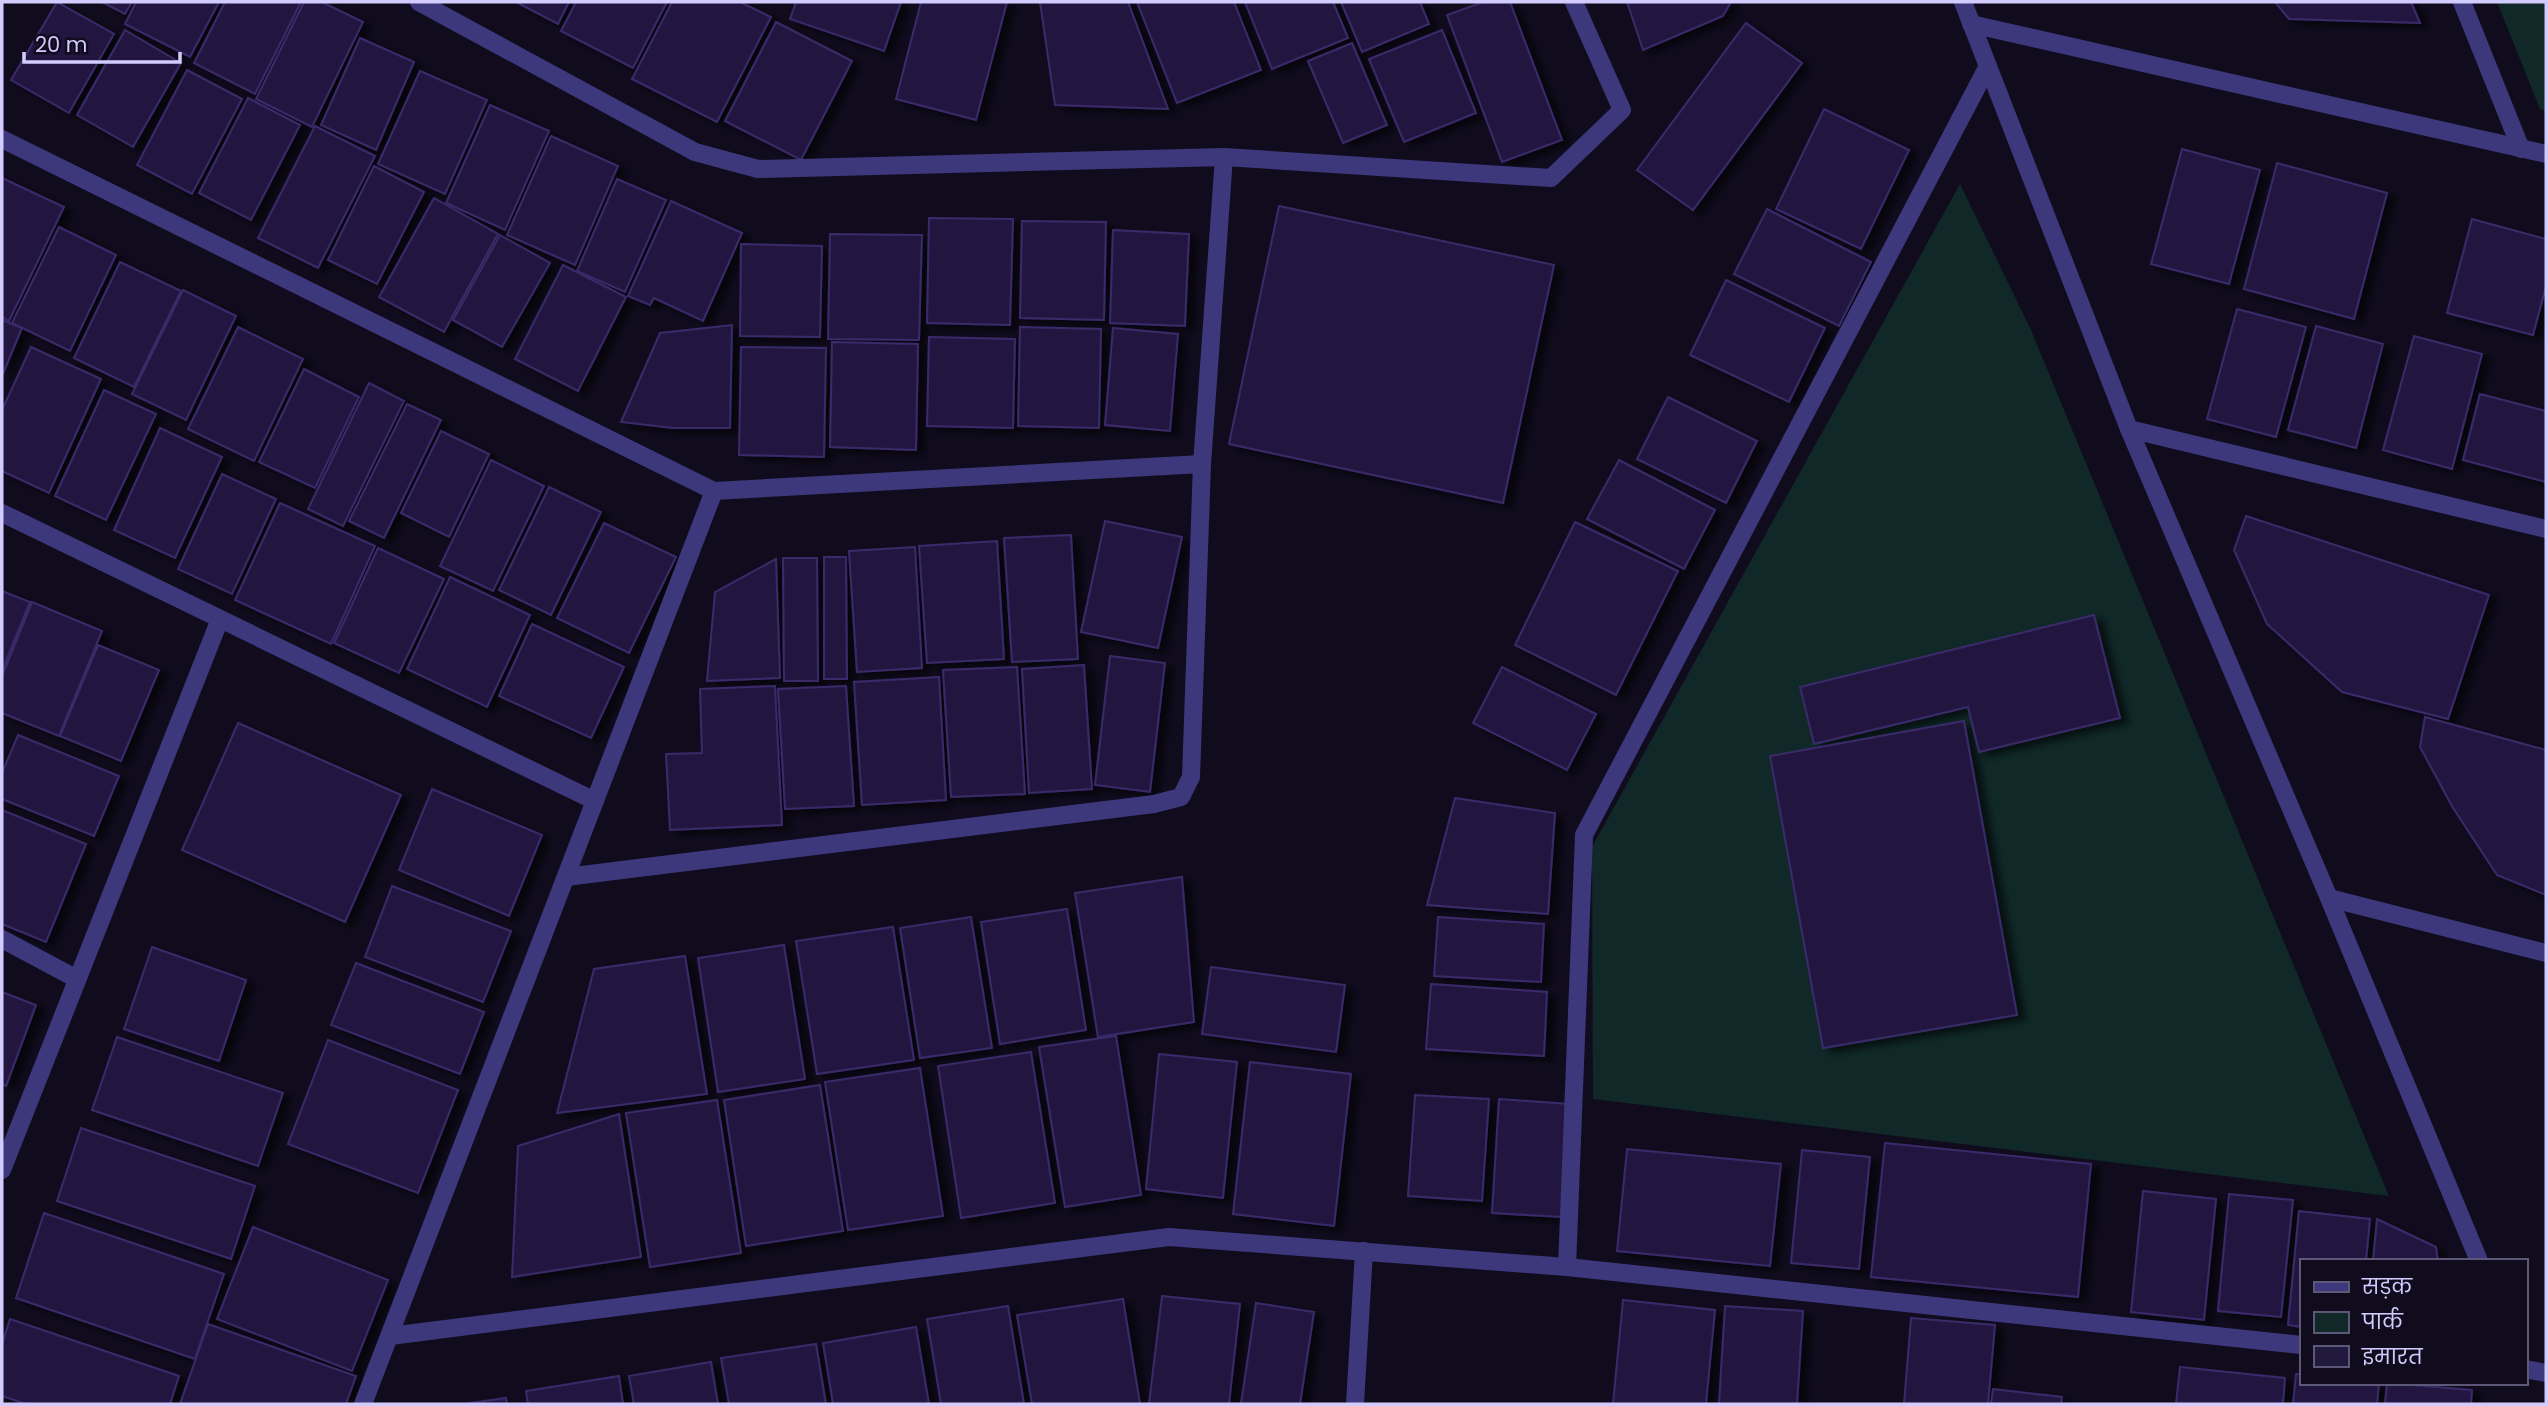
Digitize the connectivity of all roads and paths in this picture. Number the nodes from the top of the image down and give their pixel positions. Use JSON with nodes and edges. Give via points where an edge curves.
{"nodes":[{"id":1,"x":419,"y":2,"type":"edge"},
{"id":2,"x":1574,"y":2,"type":"edge"},
{"id":3,"x":1962,"y":2,"type":"edge"},
{"id":4,"x":2462,"y":2,"type":"edge"},
{"id":5,"x":1971,"y":24,"type":"junction"},
{"id":6,"x":1988,"y":66,"type":"junction"},
{"id":7,"x":2,"y":139,"type":"edge"},
{"id":8,"x":2521,"y":149,"type":"junction"},
{"id":9,"x":2546,"y":155,"type":"edge"},
{"id":10,"x":1224,"y":157,"type":"junction"},
{"id":11,"x":2129,"y":429,"type":"junction"},
{"id":12,"x":1202,"y":464,"type":"junction"},
{"id":13,"x":714,"y":491,"type":"junction"},
{"id":14,"x":2,"y":513,"type":"edge"},
{"id":15,"x":2546,"y":529,"type":"edge"},
{"id":16,"x":220,"y":620,"type":"junction"},
{"id":17,"x":595,"y":801,"type":"junction"},
{"id":18,"x":566,"y":877,"type":"junction"},
{"id":19,"x":2329,"y":898,"type":"junction"},
{"id":20,"x":2,"y":939,"type":"edge"},
{"id":21,"x":2546,"y":953,"type":"edge"},
{"id":22,"x":78,"y":979,"type":"junction"},
{"id":23,"x":2,"y":1170,"type":"edge"},
{"id":24,"x":1364,"y":1251,"type":"junction"},
{"id":25,"x":2478,"y":1259,"type":"edge"},
{"id":26,"x":1567,"y":1267,"type":"junction"},
{"id":27,"x":390,"y":1336,"type":"junction"},
{"id":28,"x":2300,"y":1345,"type":"edge"},
{"id":29,"x":2527,"y":1369,"type":"edge"},
{"id":30,"x":2546,"y":1373,"type":"edge"},
{"id":31,"x":363,"y":1404,"type":"edge"},
{"id":32,"x":1355,"y":1404,"type":"edge"}],
"edges":[{"from":1,"to":10,"type":"street","via":[[695,152],[758,169]]},
{"from":2,"to":10,"type":"street","via":[[1622,110],[1551,178]]},
{"from":3,"to":5,"type":"street"},
{"from":4,"to":8,"type":"street"},
{"from":5,"to":6,"type":"street"},
{"from":5,"to":8,"type":"street"},
{"from":6,"to":11,"type":"street"},
{"from":6,"to":26,"type":"street","via":[[1584,835]]},
{"from":7,"to":13,"type":"street"},
{"from":8,"to":9,"type":"street"},
{"from":10,"to":12,"type":"street"},
{"from":11,"to":15,"type":"street"},
{"from":11,"to":19,"type":"street"},
{"from":12,"to":13,"type":"street"},
{"from":12,"to":18,"type":"street","via":[[1191,777],[1181,797]]},
{"from":13,"to":17,"type":"street"},
{"from":14,"to":16,"type":"street"},
{"from":16,"to":17,"type":"street"},
{"from":16,"to":22,"type":"street"},
{"from":17,"to":18,"type":"street"},
{"from":18,"to":27,"type":"street"},
{"from":19,"to":21,"type":"street"},
{"from":19,"to":25,"type":"street"},
{"from":20,"to":22,"type":"street"},
{"from":22,"to":23,"type":"street"},
{"from":24,"to":26,"type":"street"},
{"from":24,"to":27,"type":"street","via":[[1169,1237]]},
{"from":24,"to":32,"type":"street"},
{"from":26,"to":28,"type":"street"},
{"from":27,"to":31,"type":"street"},
{"from":29,"to":30,"type":"street"}]}
